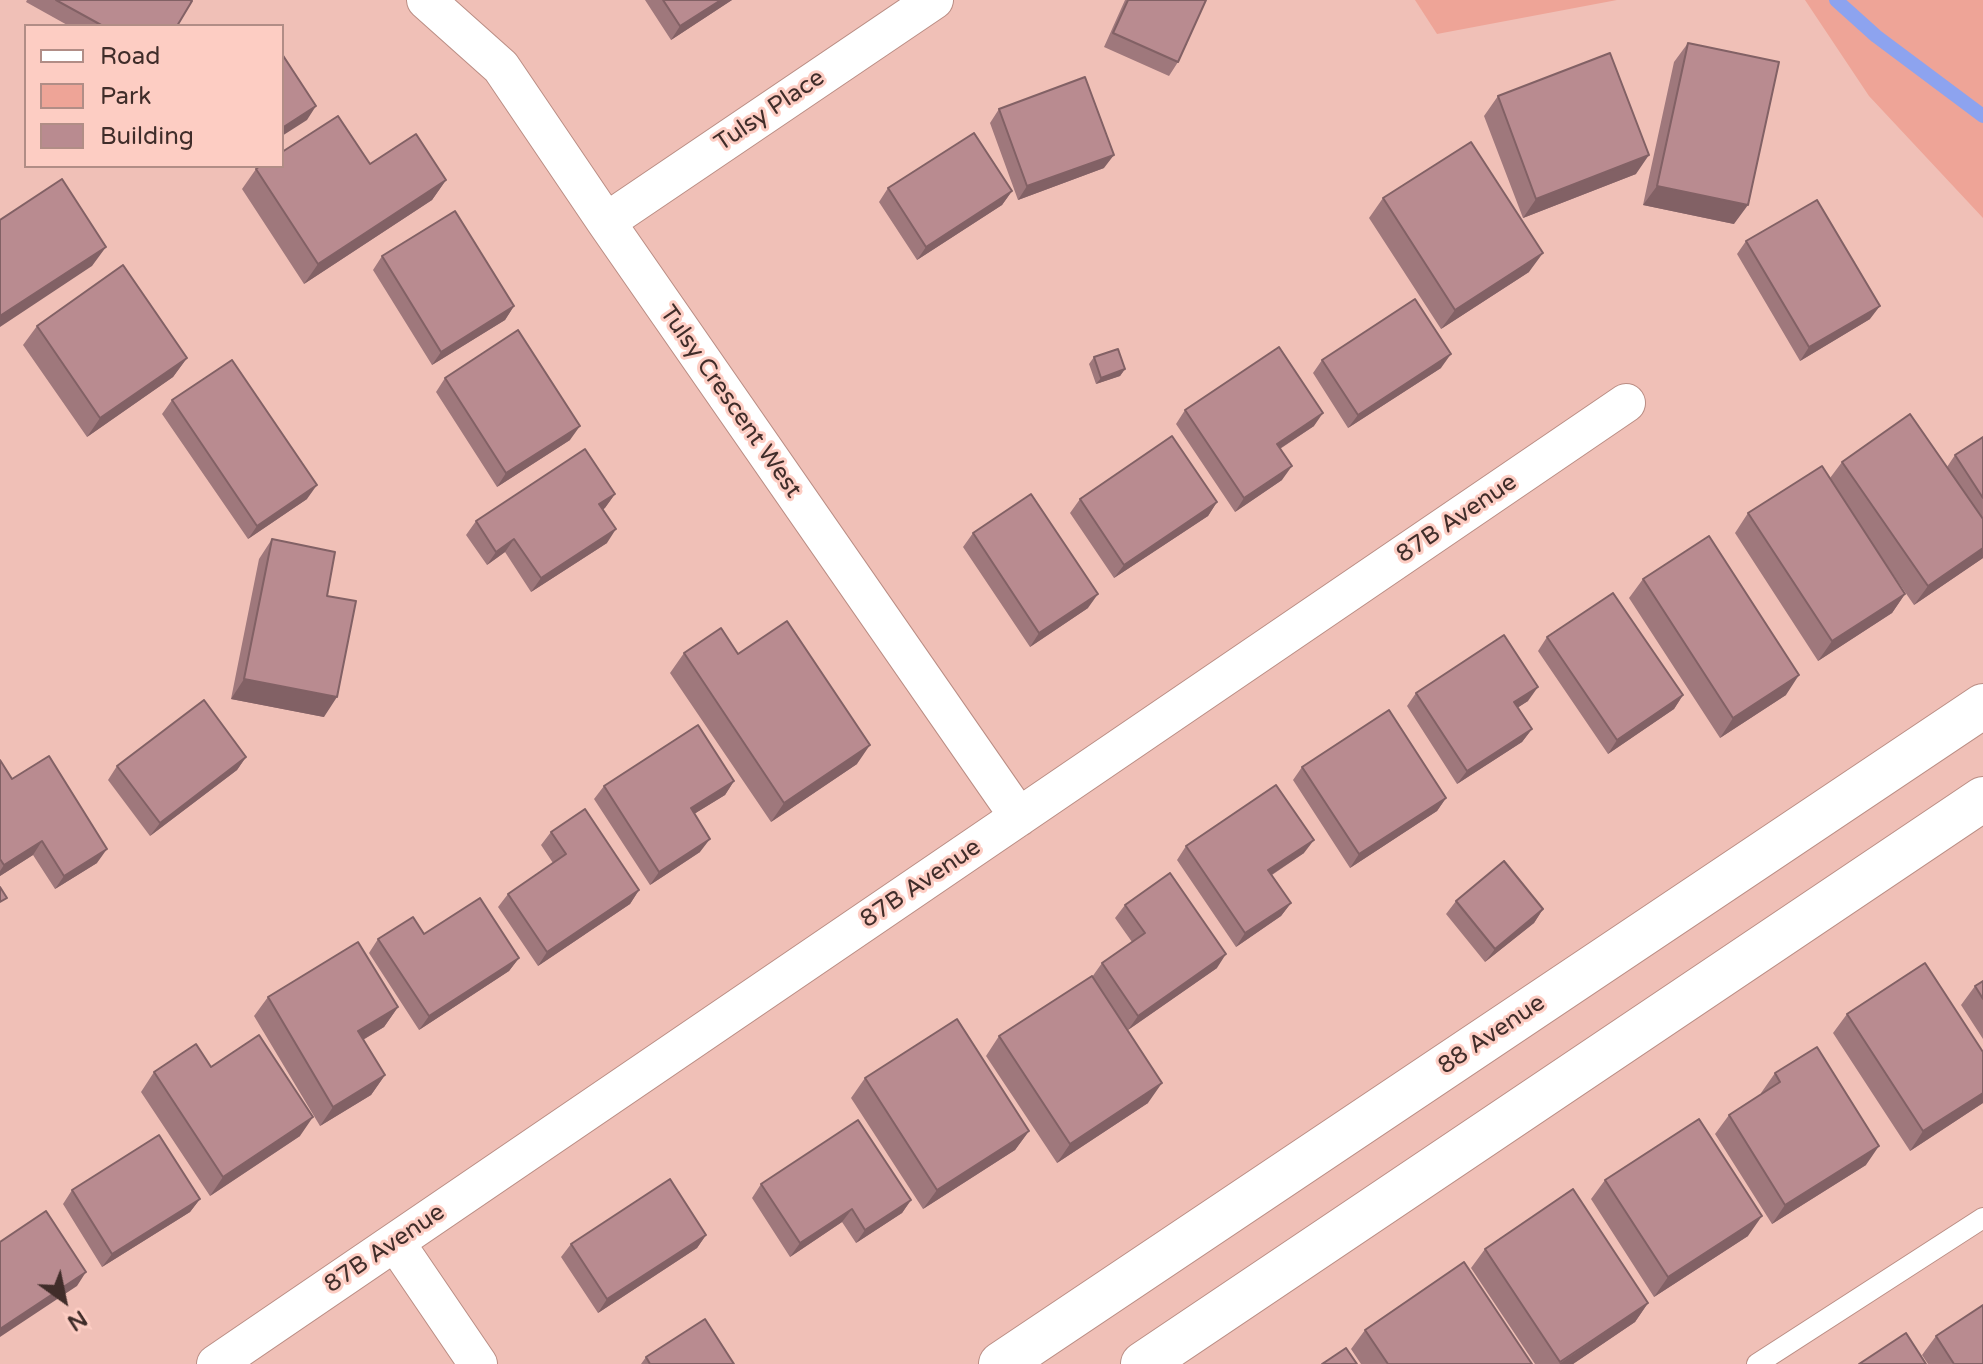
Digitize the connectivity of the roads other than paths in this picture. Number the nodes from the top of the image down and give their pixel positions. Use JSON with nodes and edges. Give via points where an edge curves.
{"nodes":[{"id":1,"x":426,"y":0,"type":"edge"},
{"id":2,"x":934,"y":0,"type":"edge"},
{"id":3,"x":606,"y":222,"type":"junction"},
{"id":4,"x":1626,"y":403,"type":"dead end"},
{"id":5,"x":1983,"y":706,"type":"edge"},
{"id":6,"x":1983,"y":799,"type":"edge"},
{"id":7,"x":1019,"y":817,"type":"junction"},
{"id":8,"x":1983,"y":1218,"type":"edge"},
{"id":9,"x":395,"y":1242,"type":"junction"},
{"id":10,"x":216,"y":1364,"type":"edge"},
{"id":11,"x":478,"y":1364,"type":"edge"},
{"id":12,"x":1001,"y":1364,"type":"edge"},
{"id":13,"x":1143,"y":1364,"type":"edge"},
{"id":14,"x":1757,"y":1364,"type":"edge"}],
"edges":[{"from":1,"to":3,"type":"street","name":"Tulsy Crescent West","via":[[501,67]]},
{"from":2,"to":3,"type":"street","name":"Tulsy Place"},
{"from":3,"to":7,"type":"street","name":"Tulsy Crescent West"},
{"from":4,"to":7,"type":"street","name":"87B Avenue"},
{"from":5,"to":12,"type":"main road","name":"88 Avenue"},
{"from":6,"to":13,"type":"main road"},
{"from":7,"to":9,"type":"street","name":"87B Avenue"},
{"from":8,"to":14,"type":"lane"},
{"from":9,"to":10,"type":"street","name":"87B Avenue"},
{"from":9,"to":11,"type":"street"}]}
